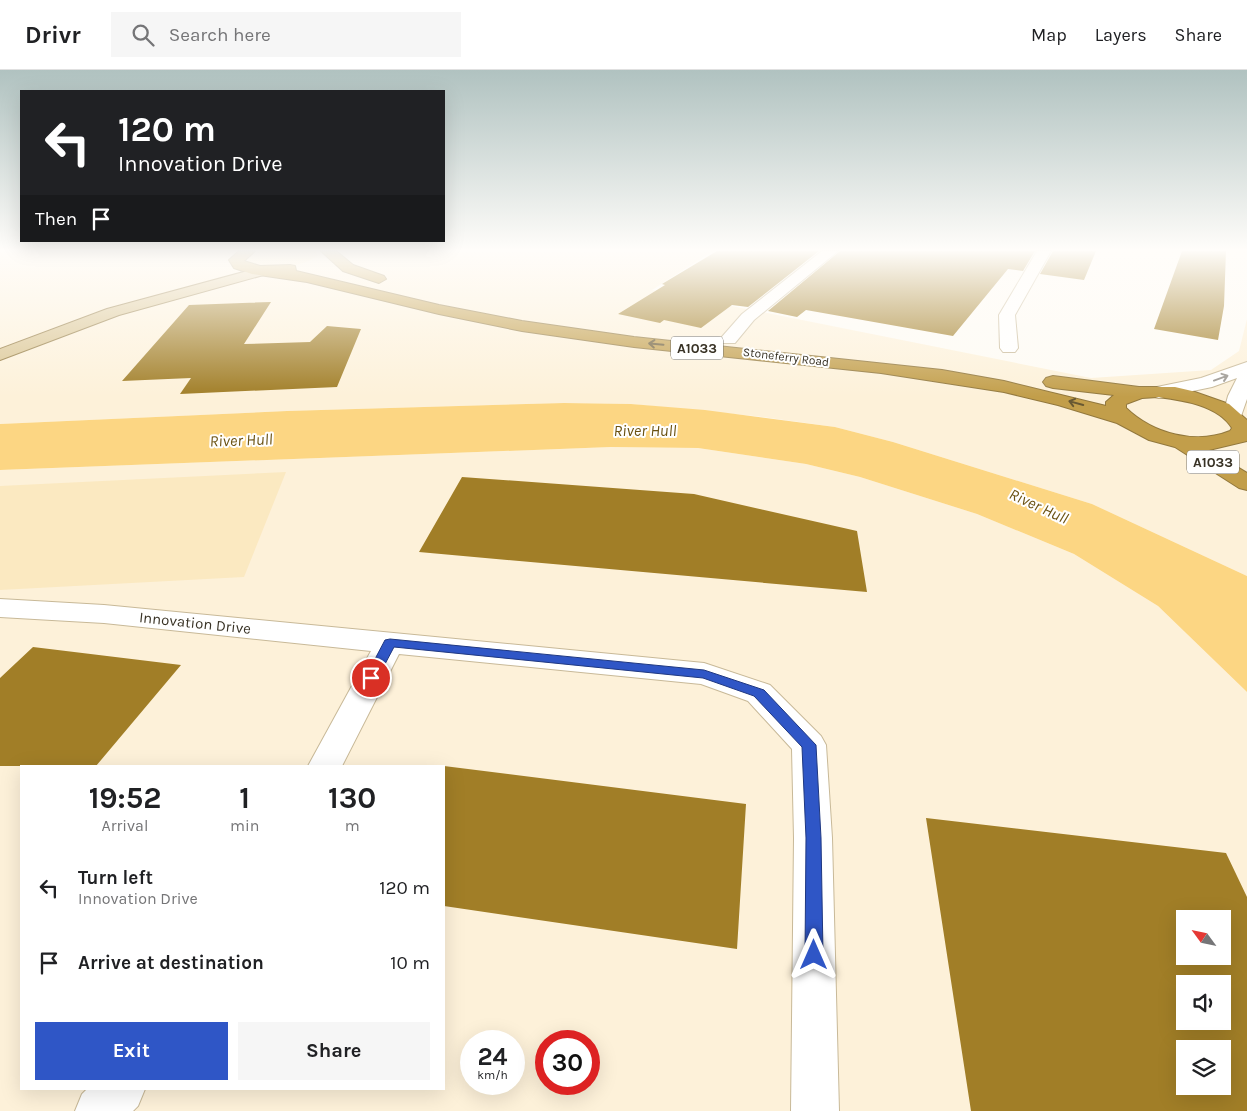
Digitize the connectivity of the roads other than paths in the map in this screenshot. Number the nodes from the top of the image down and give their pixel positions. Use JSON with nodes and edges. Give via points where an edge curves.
{"nodes":[{"id":1,"x":127,"y":300,"type":"edge"},
{"id":2,"x":160,"y":300,"type":"edge"},
{"id":3,"x":404,"y":300,"type":"edge"},
{"id":4,"x":457,"y":300,"type":"edge"},
{"id":5,"x":770,"y":300,"type":"edge"},
{"id":6,"x":1016,"y":300,"type":"edge"},
{"id":7,"x":729,"y":339,"type":"junction"},
{"id":8,"x":0,"y":341,"type":"edge"},
{"id":9,"x":1009,"y":348,"type":"dead end"},
{"id":10,"x":0,"y":355,"type":"edge"},
{"id":11,"x":1247,"y":368,"type":"edge"},
{"id":12,"x":1247,"y":376,"type":"edge"},
{"id":13,"x":1136,"y":392,"type":"junction"},
{"id":14,"x":1159,"y":392,"type":"junction"},
{"id":15,"x":1123,"y":418,"type":"junction"},
{"id":16,"x":1240,"y":426,"type":"edge"},
{"id":17,"x":1180,"y":441,"type":"junction"},
{"id":18,"x":1247,"y":483,"type":"edge"},
{"id":19,"x":0,"y":608,"type":"edge"},
{"id":20,"x":390,"y":643,"type":"junction"},
{"id":21,"x":326,"y":765,"type":"edge"},
{"id":22,"x":120,"y":1090,"type":"edge"},
{"id":23,"x":99,"y":1111,"type":"edge"},
{"id":24,"x":815,"y":1111,"type":"edge"}],
"edges":[{"from":1,"to":8,"type":"main road"},
{"from":2,"to":10,"type":"main road","via":[[121,310]]},
{"from":15,"to":3,"type":"highway","name":"Stoneferry Road","number":"A1033","one_way":true,"via":[[1088,406],[1015,389],[786,357],[578,334]]},
{"from":4,"to":7,"type":"highway","name":"Stoneferry Road","number":"A1033","via":[[548,317]]},
{"from":5,"to":7,"type":"street","via":[[748,317]]},
{"from":6,"to":9,"type":"street","via":[[1007,315]]},
{"from":7,"to":13,"type":"highway","name":"Stoneferry Road","number":"A1033"},
{"from":14,"to":11,"type":"street","one_way":true,"via":[[1191,387]]},
{"from":12,"to":16,"type":"street","via":[[1238,396]]},
{"from":13,"to":14,"type":"highway","name":"Stoneferry Road"},
{"from":13,"to":15,"type":"highway","via":[[1116,402],[1116,410]]},
{"from":14,"to":16,"type":"highway","name":"Stoneferry Road","via":[[1200,400]]},
{"from":15,"to":17,"type":"highway","name":"Stoneferry Road","via":[[1146,432]]},
{"from":16,"to":17,"type":"highway","via":[[1240,435],[1231,440],[1217,443]]},
{"from":17,"to":18,"type":"highway","number":"A1033"},
{"from":19,"to":20,"type":"street","name":"Innovation Drive","via":[[104,614]]},
{"from":20,"to":21,"type":"street"},
{"from":20,"to":24,"type":"street","name":"Innovation Drive","via":[[704,674],[759,693],[809,745]]},
{"from":22,"to":23,"type":"street"}]}
